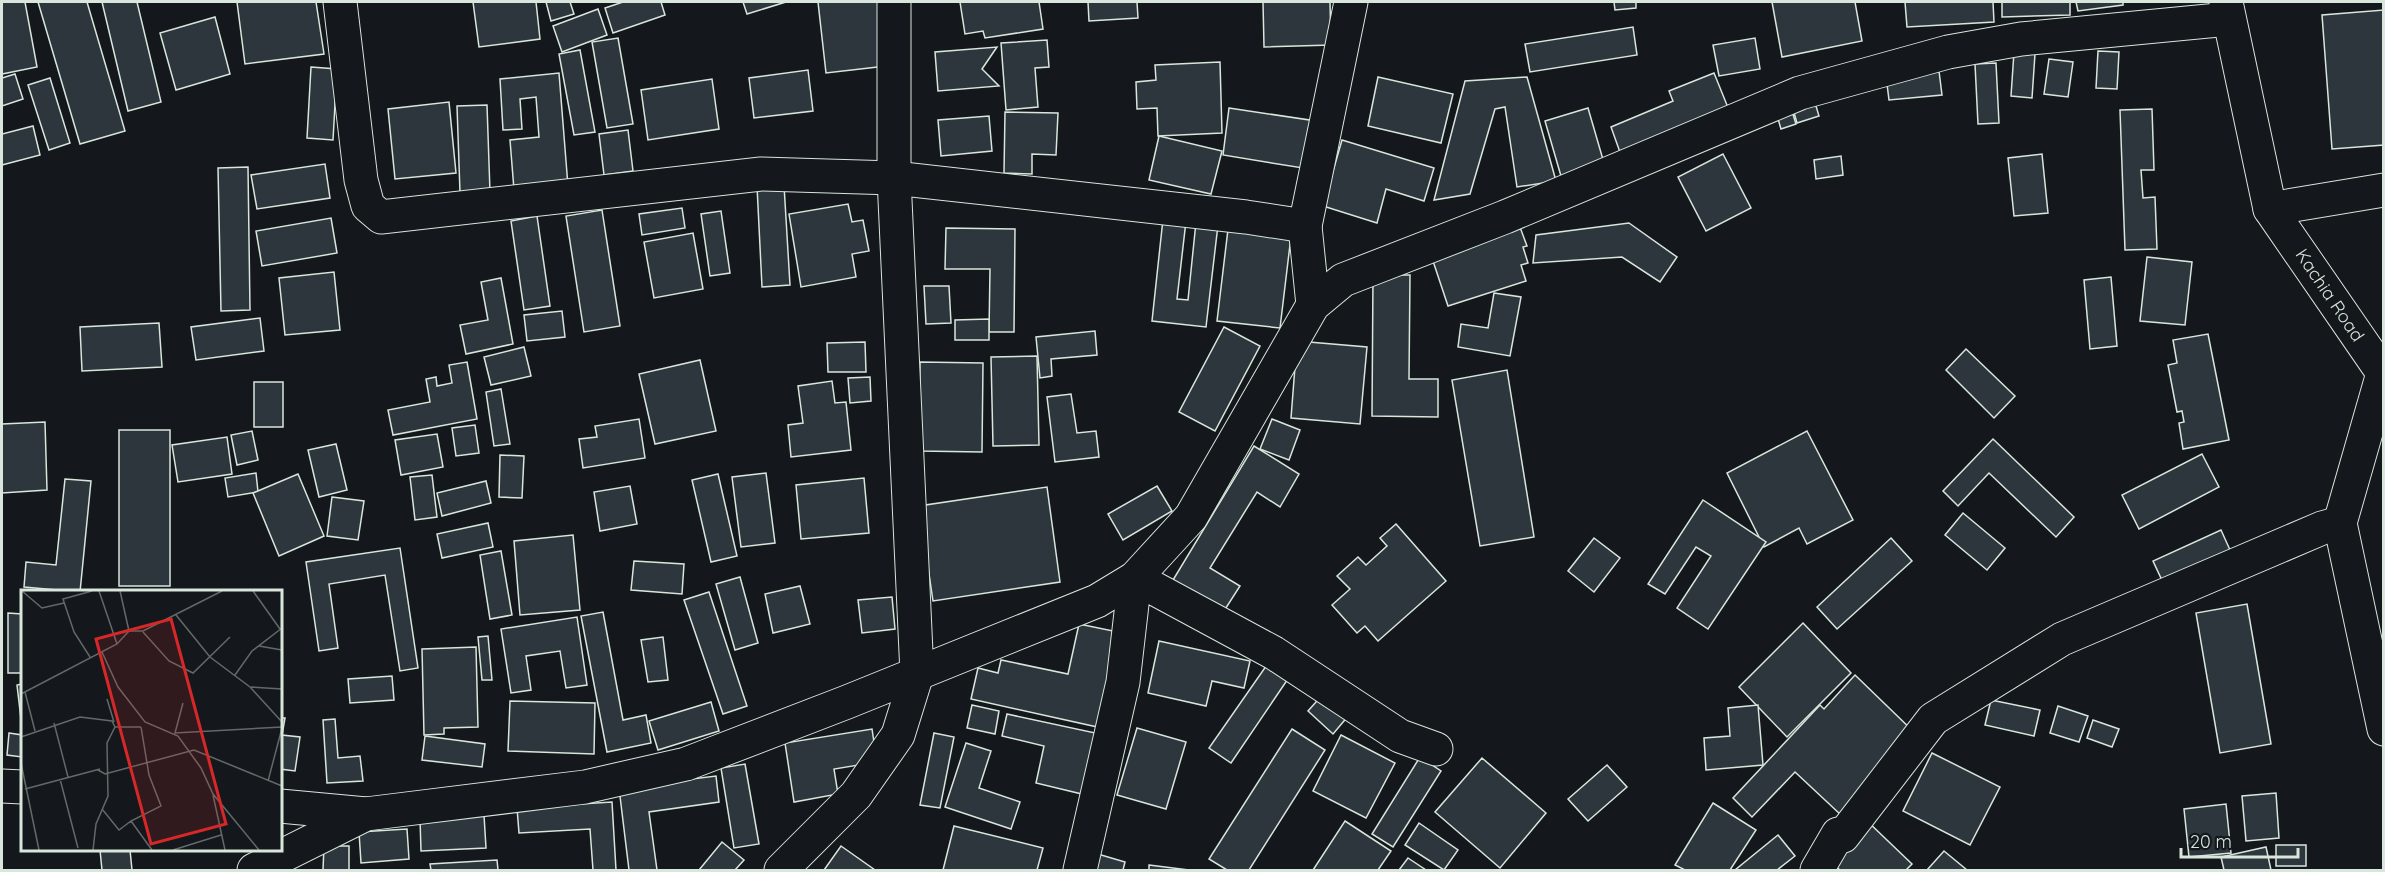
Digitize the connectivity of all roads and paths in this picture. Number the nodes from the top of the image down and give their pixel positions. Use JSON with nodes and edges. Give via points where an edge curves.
{"nodes":[{"id":1,"x":340,"y":2,"type":"edge"},
{"id":2,"x":894,"y":2,"type":"edge"},
{"id":3,"x":1351,"y":2,"type":"edge"},
{"id":4,"x":2228,"y":10,"type":"edge"},
{"id":5,"x":894,"y":178,"type":"junction"},
{"id":6,"x":2384,"y":190,"type":"edge"},
{"id":7,"x":2270,"y":209,"type":"junction"},
{"id":8,"x":1305,"y":226,"type":"junction"},
{"id":9,"x":1313,"y":305,"type":"junction"},
{"id":10,"x":2383,"y":373,"type":"edge"},
{"id":11,"x":2340,"y":523,"type":"junction"},
{"id":12,"x":1135,"y":578,"type":"junction"},
{"id":13,"x":916,"y":674,"type":"junction"},
{"id":14,"x":2384,"y":729,"type":"edge"},
{"id":15,"x":1436,"y":749,"type":"dead end"},
{"id":16,"x":2,"y":786,"type":"edge"},
{"id":17,"x":21,"y":787,"type":"edge"},
{"id":18,"x":282,"y":806,"type":"edge"},
{"id":19,"x":366,"y":814,"type":"junction"},
{"id":20,"x":254,"y":870,"type":"edge"},
{"id":21,"x":781,"y":870,"type":"edge"},
{"id":22,"x":1080,"y":870,"type":"edge"},
{"id":23,"x":1817,"y":870,"type":"edge"}],
"edges":[{"from":1,"to":5,"type":"main road","via":[[361,180],[368,206],[381,217],[761,174]]},
{"from":2,"to":5,"type":"main road"},
{"from":3,"to":8,"type":"main road"},
{"from":4,"to":7,"type":"main road","name":"Kachia Road"},
{"from":4,"to":9,"type":"main road","via":[[1948,52],[1800,93],[1343,280]]},
{"from":5,"to":8,"type":"main road"},
{"from":5,"to":13,"type":"main road"},
{"from":6,"to":7,"type":"main road"},
{"from":7,"to":10,"type":"main road","name":"Kachia Road"},
{"from":8,"to":9,"type":"main road"},
{"from":9,"to":12,"type":"main road","via":[[1191,517]]},
{"from":10,"to":11,"type":"main road","name":"Kachia Road"},
{"from":11,"to":14,"type":"main road","name":"Kachia Road"},
{"from":11,"to":23,"type":"main road","via":[[2062,639],[1933,719],[1843,836],[1838,834]]},
{"from":12,"to":13,"type":"main road","via":[[1097,601]]},
{"from":12,"to":15,"type":"main road","via":[[1274,653],[1400,736]]},
{"from":12,"to":22,"type":"main road","via":[[1123,682]]},
{"from":13,"to":19,"type":"main road","via":[[686,764],[585,787]]},
{"from":13,"to":21,"type":"main road","via":[[898,735],[856,795]]},
{"from":16,"to":17,"type":"main road"},
{"from":18,"to":19,"type":"main road"},
{"from":19,"to":20,"type":"main road"}]}
